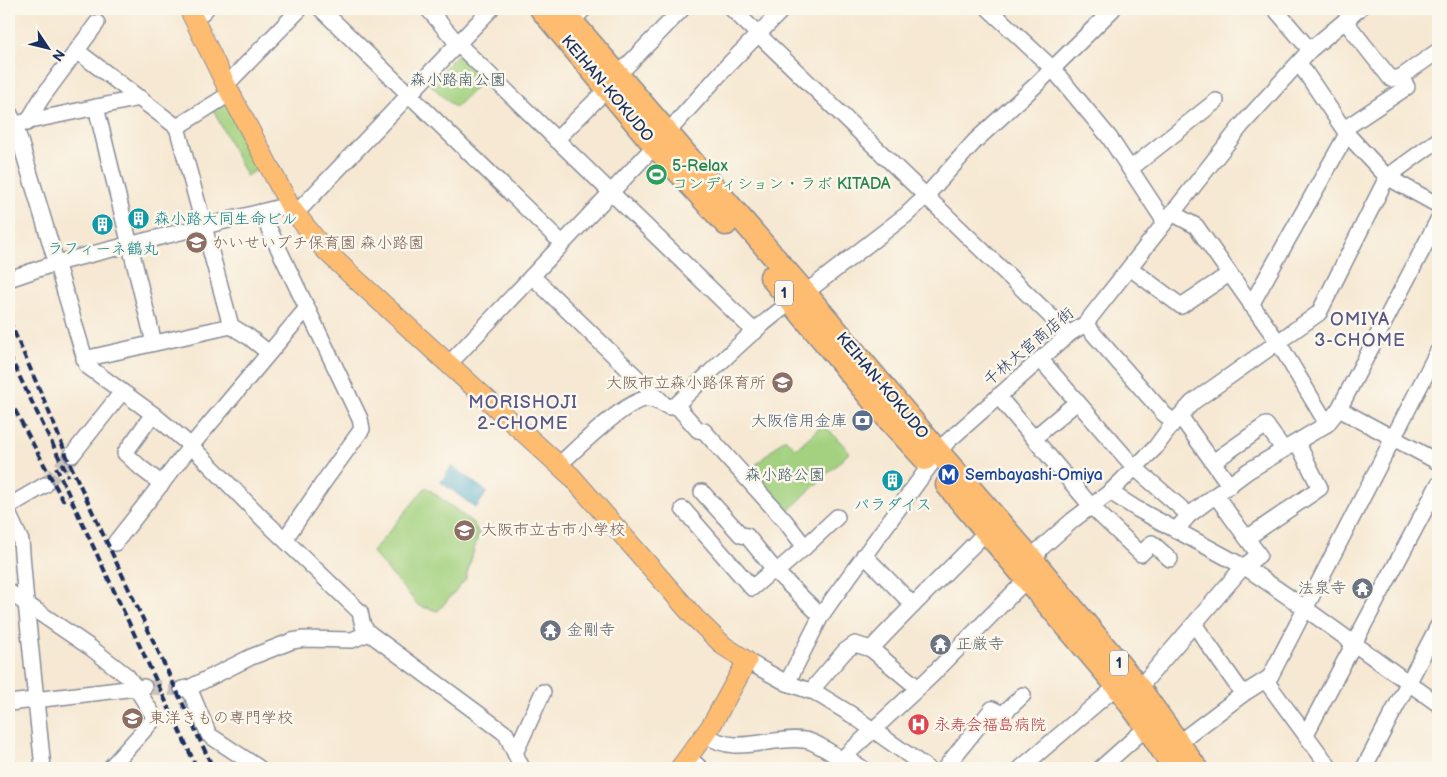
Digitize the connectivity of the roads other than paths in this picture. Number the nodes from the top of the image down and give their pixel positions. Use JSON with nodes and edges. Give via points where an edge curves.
{"nodes":[{"id":1,"x":300,"y":9,"type":"edge"},
{"id":2,"x":321,"y":9,"type":"edge"},
{"id":3,"x":428,"y":9,"type":"edge"},
{"id":4,"x":491,"y":9,"type":"edge"},
{"id":5,"x":541,"y":9,"type":"edge"},
{"id":6,"x":682,"y":9,"type":"edge"},
{"id":7,"x":732,"y":9,"type":"edge"},
{"id":8,"x":783,"y":9,"type":"edge"},
{"id":9,"x":989,"y":9,"type":"edge"},
{"id":10,"x":1113,"y":9,"type":"edge"},
{"id":11,"x":1275,"y":9,"type":"edge"},
{"id":12,"x":1359,"y":9,"type":"edge"},
{"id":13,"x":197,"y":13,"type":"edge"},
{"id":14,"x":572,"y":13,"type":"edge"},
{"id":15,"x":1345,"y":21,"type":"junction"},
{"id":16,"x":97,"y":23,"type":"dead end"},
{"id":17,"x":759,"y":34,"type":"junction"},
{"id":18,"x":458,"y":44,"type":"junction"},
{"id":19,"x":78,"y":50,"type":"junction"},
{"id":20,"x":1310,"y":50,"type":"junction"},
{"id":21,"x":1438,"y":50,"type":"edge"},
{"id":22,"x":1299,"y":63,"type":"junction"},
{"id":23,"x":1052,"y":68,"type":"junction"},
{"id":24,"x":1401,"y":77,"type":"junction"},
{"id":25,"x":613,"y":82,"type":"junction"},
{"id":26,"x":228,"y":89,"type":"junction"},
{"id":27,"x":410,"y":95,"type":"junction"},
{"id":28,"x":140,"y":98,"type":"junction"},
{"id":29,"x":1216,"y":102,"type":"dead end"},
{"id":30,"x":96,"y":108,"type":"junction"},
{"id":31,"x":17,"y":120,"type":"edge"},
{"id":32,"x":177,"y":127,"type":"junction"},
{"id":33,"x":1346,"y":131,"type":"junction"},
{"id":34,"x":556,"y":140,"type":"junction"},
{"id":35,"x":661,"y":140,"type":"junction"},
{"id":36,"x":1438,"y":140,"type":"edge"},
{"id":37,"x":1130,"y":169,"type":"junction"},
{"id":38,"x":1387,"y":177,"type":"junction"},
{"id":39,"x":610,"y":192,"type":"junction"},
{"id":40,"x":926,"y":196,"type":"junction"},
{"id":41,"x":1438,"y":205,"type":"edge"},
{"id":42,"x":291,"y":208,"type":"junction"},
{"id":43,"x":261,"y":212,"type":"junction"},
{"id":44,"x":1168,"y":218,"type":"junction"},
{"id":45,"x":1438,"y":220,"type":"edge"},
{"id":46,"x":204,"y":227,"type":"junction"},
{"id":47,"x":562,"y":243,"type":"junction"},
{"id":48,"x":130,"y":245,"type":"junction"},
{"id":49,"x":56,"y":263,"type":"junction"},
{"id":50,"x":1130,"y":268,"type":"junction"},
{"id":51,"x":1229,"y":274,"type":"junction"},
{"id":52,"x":532,"y":276,"type":"junction"},
{"id":53,"x":9,"y":278,"type":"edge"},
{"id":54,"x":799,"y":298,"type":"junction"},
{"id":55,"x":1251,"y":305,"type":"junction"},
{"id":56,"x":307,"y":308,"type":"junction"},
{"id":57,"x":1085,"y":324,"type":"junction"},
{"id":58,"x":231,"y":326,"type":"junction"},
{"id":59,"x":755,"y":332,"type":"junction"},
{"id":60,"x":1069,"y":334,"type":"junction"},
{"id":61,"x":1278,"y":342,"type":"junction"},
{"id":62,"x":154,"y":343,"type":"junction"},
{"id":63,"x":1438,"y":350,"type":"edge"},
{"id":64,"x":269,"y":353,"type":"junction"},
{"id":65,"x":84,"y":359,"type":"junction"},
{"id":66,"x":1040,"y":359,"type":"junction"},
{"id":67,"x":450,"y":364,"type":"junction"},
{"id":68,"x":122,"y":392,"type":"junction"},
{"id":69,"x":998,"y":396,"type":"junction"},
{"id":70,"x":1077,"y":402,"type":"junction"},
{"id":71,"x":671,"y":405,"type":"junction"},
{"id":72,"x":1338,"y":408,"type":"junction"},
{"id":73,"x":153,"y":414,"type":"junction"},
{"id":74,"x":1177,"y":419,"type":"junction"},
{"id":75,"x":1327,"y":424,"type":"junction"},
{"id":76,"x":1034,"y":438,"type":"junction"},
{"id":77,"x":1392,"y":438,"type":"junction"},
{"id":78,"x":192,"y":446,"type":"junction"},
{"id":79,"x":1290,"y":446,"type":"junction"},
{"id":80,"x":72,"y":455,"type":"tunnel mouth"},
{"id":81,"x":935,"y":460,"type":"junction"},
{"id":82,"x":1213,"y":462,"type":"junction"},
{"id":83,"x":1438,"y":462,"type":"edge"},
{"id":84,"x":559,"y":465,"type":"junction"},
{"id":85,"x":1134,"y":467,"type":"junction"},
{"id":86,"x":162,"y":484,"type":"junction"},
{"id":87,"x":45,"y":485,"type":"tunnel mouth"},
{"id":88,"x":1438,"y":485,"type":"edge"},
{"id":89,"x":1230,"y":486,"type":"junction"},
{"id":90,"x":702,"y":492,"type":"dead end"},
{"id":91,"x":1110,"y":492,"type":"junction"},
{"id":92,"x":1216,"y":496,"type":"junction"},
{"id":93,"x":9,"y":506,"type":"edge"},
{"id":94,"x":1092,"y":506,"type":"junction"},
{"id":95,"x":683,"y":509,"type":"dead end"},
{"id":96,"x":9,"y":515,"type":"edge"},
{"id":97,"x":1189,"y":516,"type":"junction"},
{"id":98,"x":837,"y":517,"type":"dead end"},
{"id":99,"x":1176,"y":530,"type":"junction"},
{"id":100,"x":986,"y":532,"type":"junction"},
{"id":101,"x":1247,"y":538,"type":"junction"},
{"id":102,"x":285,"y":540,"type":"junction"},
{"id":103,"x":115,"y":543,"type":"dead end"},
{"id":104,"x":805,"y":547,"type":"junction"},
{"id":105,"x":864,"y":555,"type":"junction"},
{"id":106,"x":1170,"y":559,"type":"dead end"},
{"id":107,"x":1243,"y":567,"type":"junction"},
{"id":108,"x":775,"y":571,"type":"junction"},
{"id":109,"x":1031,"y":571,"type":"junction"},
{"id":110,"x":9,"y":592,"type":"edge"},
{"id":111,"x":26,"y":603,"type":"junction"},
{"id":112,"x":913,"y":605,"type":"junction"},
{"id":113,"x":1306,"y":609,"type":"junction"},
{"id":114,"x":821,"y":616,"type":"junction"},
{"id":115,"x":1194,"y":624,"type":"junction"},
{"id":116,"x":1438,"y":626,"type":"edge"},
{"id":117,"x":369,"y":633,"type":"junction"},
{"id":118,"x":1354,"y":644,"type":"junction"},
{"id":119,"x":871,"y":649,"type":"junction"},
{"id":120,"x":742,"y":658,"type":"junction"},
{"id":121,"x":1266,"y":681,"type":"junction"},
{"id":122,"x":1409,"y":683,"type":"junction"},
{"id":123,"x":787,"y":684,"type":"junction"},
{"id":124,"x":1117,"y":686,"type":"junction"},
{"id":125,"x":141,"y":688,"type":"junction"},
{"id":126,"x":918,"y":688,"type":"junction"},
{"id":127,"x":1139,"y":688,"type":"junction"},
{"id":128,"x":811,"y":691,"type":"junction"},
{"id":129,"x":543,"y":692,"type":"dead end"},
{"id":130,"x":1023,"y":694,"type":"dead end"},
{"id":131,"x":1243,"y":694,"type":"junction"},
{"id":132,"x":36,"y":700,"type":"junction"},
{"id":133,"x":9,"y":704,"type":"edge"},
{"id":134,"x":1438,"y":704,"type":"edge"},
{"id":135,"x":1147,"y":727,"type":"junction"},
{"id":136,"x":872,"y":730,"type":"junction"},
{"id":137,"x":705,"y":734,"type":"junction"},
{"id":138,"x":1306,"y":734,"type":"junction"},
{"id":139,"x":1178,"y":743,"type":"junction"},
{"id":140,"x":515,"y":753,"type":"junction"},
{"id":141,"x":841,"y":762,"type":"edge"},
{"id":142,"x":689,"y":765,"type":"edge"},
{"id":143,"x":43,"y":768,"type":"edge"},
{"id":144,"x":110,"y":768,"type":"edge"},
{"id":145,"x":258,"y":768,"type":"edge"},
{"id":146,"x":522,"y":768,"type":"edge"},
{"id":147,"x":862,"y":768,"type":"edge"},
{"id":148,"x":927,"y":768,"type":"edge"},
{"id":149,"x":946,"y":768,"type":"edge"},
{"id":150,"x":1021,"y":768,"type":"edge"},
{"id":151,"x":1101,"y":768,"type":"edge"},
{"id":152,"x":1174,"y":768,"type":"edge"},
{"id":153,"x":1196,"y":768,"type":"edge"},
{"id":154,"x":1330,"y":768,"type":"edge"},
{"id":155,"x":1364,"y":768,"type":"edge"}],
"edges":[{"from":1,"to":26,"type":"street"},
{"from":2,"to":27,"type":"street"},
{"from":3,"to":18,"type":"street"},
{"from":4,"to":18,"type":"street"},
{"from":5,"to":25,"type":"highway","name":"KEIHAN-KOKUDO","number":"1"},
{"from":6,"to":25,"type":"street"},
{"from":7,"to":17,"type":"street"},
{"from":8,"to":17,"type":"street"},
{"from":9,"to":23,"type":"street"},
{"from":10,"to":23,"type":"street"},
{"from":11,"to":20,"type":"street"},
{"from":12,"to":15,"type":"street","name":"千林大宮商店街"},
{"from":13,"to":26,"type":"main road"},
{"from":14,"to":25,"type":"highway","name":"KEIHAN-KOKUDO","number":"1"},
{"from":15,"to":20,"type":"street","name":"千林大宮商店街"},
{"from":15,"to":24,"type":"street","via":[[1391,79]]},
{"from":16,"to":19,"type":"street"},
{"from":17,"to":35,"type":"street"},
{"from":17,"to":40,"type":"street"},
{"from":18,"to":27,"type":"street"},
{"from":18,"to":34,"type":"street"},
{"from":19,"to":28,"type":"street"},
{"from":19,"to":31,"type":"street","via":[[41,99]]},
{"from":20,"to":22,"type":"street","name":"千林大宮商店街"},
{"from":21,"to":24,"type":"street"},
{"from":22,"to":33,"type":"street"},
{"from":22,"to":44,"type":"street","name":"千林大宮商店街","via":[[1241,126]]},
{"from":23,"to":37,"type":"street","via":[[1110,137]]},
{"from":23,"to":40,"type":"street","via":[[974,141]]},
{"from":24,"to":33,"type":"street","via":[[1407,87]]},
{"from":25,"to":34,"type":"street"},
{"from":25,"to":35,"type":"highway","name":"KEIHAN-KOKUDO","number":"1"},
{"from":26,"to":32,"type":"street"},
{"from":26,"to":42,"type":"main road"},
{"from":27,"to":42,"type":"street","via":[[300,209]]},
{"from":27,"to":47,"type":"street"},
{"from":28,"to":30,"type":"street"},
{"from":28,"to":32,"type":"street"},
{"from":29,"to":37,"type":"street"},
{"from":30,"to":31,"type":"street"},
{"from":30,"to":48,"type":"street"},
{"from":31,"to":49,"type":"street"},
{"from":32,"to":46,"type":"street"},
{"from":33,"to":38,"type":"street"},
{"from":33,"to":55,"type":"street"},
{"from":34,"to":39,"type":"street"},
{"from":35,"to":39,"type":"street"},
{"from":35,"to":54,"type":"highway","name":"KEIHAN-KOKUDO","number":"1","via":[[727,224]]},
{"from":36,"to":38,"type":"street"},
{"from":37,"to":44,"type":"street"},
{"from":38,"to":41,"type":"street"},
{"from":38,"to":61,"type":"street","via":[[1319,313]]},
{"from":39,"to":47,"type":"street"},
{"from":39,"to":59,"type":"street"},
{"from":40,"to":54,"type":"street","via":[[882,235]]},
{"from":40,"to":60,"type":"street"},
{"from":42,"to":43,"type":"street"},
{"from":42,"to":67,"type":"main road","via":[[323,248]]},
{"from":43,"to":46,"type":"street"},
{"from":43,"to":56,"type":"street"},
{"from":44,"to":50,"type":"street","name":"千林大宮商店街"},
{"from":44,"to":51,"type":"street","via":[[1196,226]]},
{"from":45,"to":72,"type":"street"},
{"from":46,"to":48,"type":"street"},
{"from":46,"to":58,"type":"street"},
{"from":47,"to":52,"type":"street"},
{"from":48,"to":49,"type":"street"},
{"from":48,"to":62,"type":"street"},
{"from":49,"to":53,"type":"street"},
{"from":49,"to":65,"type":"street"},
{"from":50,"to":51,"type":"street","via":[[1182,306]]},
{"from":50,"to":57,"type":"street","name":"千林大宮商店街"},
{"from":51,"to":55,"type":"street"},
{"from":52,"to":67,"type":"street"},
{"from":52,"to":71,"type":"street"},
{"from":54,"to":59,"type":"street"},
{"from":54,"to":81,"type":"highway","name":"KEIHAN-KOKUDO","number":"1","via":[[889,420]]},
{"from":55,"to":61,"type":"street"},
{"from":56,"to":64,"type":"street"},
{"from":56,"to":102,"type":"street","via":[[362,429]]},
{"from":57,"to":60,"type":"street","name":"千林大宮商店街"},
{"from":57,"to":74,"type":"street","via":[[1164,414]]},
{"from":58,"to":62,"type":"street"},
{"from":58,"to":64,"type":"street"},
{"from":59,"to":71,"type":"street"},
{"from":60,"to":66,"type":"street","name":"千林大宮商店街"},
{"from":61,"to":74,"type":"street","via":[[1193,402]]},
{"from":61,"to":75,"type":"street"},
{"from":62,"to":65,"type":"street"},
{"from":63,"to":77,"type":"street"},
{"from":64,"to":78,"type":"street"},
{"from":65,"to":68,"type":"street","via":[[87,366]]},
{"from":66,"to":69,"type":"street","name":"千林大宮商店街"},
{"from":66,"to":70,"type":"street"},
{"from":67,"to":84,"type":"main road"},
{"from":68,"to":73,"type":"street"},
{"from":68,"to":80,"type":"street"},
{"from":69,"to":76,"type":"street"},
{"from":69,"to":81,"type":"street","name":"千林大宮商店街","via":[[947,442]]},
{"from":70,"to":76,"type":"street"},
{"from":70,"to":85,"type":"street"},
{"from":71,"to":84,"type":"street","via":[[641,400],[602,424]]},
{"from":71,"to":104,"type":"street","via":[[698,430],[704,431],[786,521]]},
{"from":72,"to":75,"type":"street"},
{"from":72,"to":77,"type":"street"},
{"from":73,"to":78,"type":"street"},
{"from":73,"to":86,"type":"street","via":[[125,453]]},
{"from":74,"to":82,"type":"street"},
{"from":74,"to":85,"type":"street","via":[[1155,448]]},
{"from":75,"to":79,"type":"street"},
{"from":76,"to":94,"type":"street"},
{"from":77,"to":83,"type":"street"},
{"from":77,"to":113,"type":"street"},
{"from":78,"to":86,"type":"street"},
{"from":78,"to":102,"type":"street"},
{"from":79,"to":82,"type":"street","via":[[1266,425]]},
{"from":79,"to":89,"type":"street"},
{"from":79,"to":101,"type":"street","via":[[1320,488]]},
{"from":81,"to":100,"type":"highway","name":"KEIHAN-KOKUDO","number":"1"},
{"from":81,"to":105,"type":"street","name":"千林大宮商店街","via":[[907,504]]},
{"from":81,"to":109,"type":"highway","name":"KEIHAN-KOKUDO","number":"1"},
{"from":82,"to":89,"type":"street"},
{"from":84,"to":120,"type":"main road","via":[[695,618],[724,646]]},
{"from":85,"to":91,"type":"street"},
{"from":85,"to":97,"type":"street"},
{"from":86,"to":103,"type":"street"},
{"from":87,"to":93,"type":"street"},
{"from":88,"to":118,"type":"street"},
{"from":89,"to":92,"type":"street"},
{"from":90,"to":108,"type":"street","via":[[741,535],[747,536]]},
{"from":91,"to":94,"type":"street"},
{"from":91,"to":99,"type":"street"},
{"from":92,"to":97,"type":"street"},
{"from":92,"to":101,"type":"street"},
{"from":94,"to":106,"type":"street","via":[[1141,554],[1152,543]]},
{"from":94,"to":109,"type":"street","via":[[1040,549]]},
{"from":95,"to":108,"type":"street","via":[[752,588]]},
{"from":96,"to":111,"type":"street","via":[[21,541]]},
{"from":97,"to":99,"type":"street"},
{"from":98,"to":104,"type":"street"},
{"from":99,"to":107,"type":"street"},
{"from":100,"to":109,"type":"highway","name":"KEIHAN-KOKUDO","number":"1"},
{"from":100,"to":112,"type":"street"},
{"from":101,"to":107,"type":"street","via":[[1259,554]]},
{"from":102,"to":117,"type":"street","via":[[360,612],[363,626]]},
{"from":104,"to":108,"type":"street"},
{"from":105,"to":112,"type":"street"},
{"from":105,"to":114,"type":"street","name":"千林大宮商店街"},
{"from":107,"to":113,"type":"street"},
{"from":107,"to":115,"type":"street"},
{"from":108,"to":114,"type":"street"},
{"from":109,"to":124,"type":"highway","name":"KEIHAN-KOKUDO","number":"1"},
{"from":109,"to":126,"type":"street"},
{"from":109,"to":127,"type":"highway","name":"KEIHAN-KOKUDO","number":"1"},
{"from":110,"to":111,"type":"street"},
{"from":111,"to":125,"type":"street"},
{"from":111,"to":132,"type":"street"},
{"from":112,"to":119,"type":"street"},
{"from":113,"to":118,"type":"street"},
{"from":113,"to":121,"type":"street"},
{"from":114,"to":123,"type":"street","name":"千林大宮商店街"},
{"from":115,"to":127,"type":"street"},
{"from":115,"to":131,"type":"street"},
{"from":116,"to":122,"type":"street"},
{"from":117,"to":140,"type":"street","via":[[506,734]]},
{"from":117,"to":145,"type":"street","via":[[352,640],[292,641],[185,689],[209,735]]},
{"from":118,"to":122,"type":"street"},
{"from":118,"to":138,"type":"street"},
{"from":119,"to":126,"type":"street"},
{"from":119,"to":128,"type":"street","via":[[855,644],[845,651]]},
{"from":120,"to":123,"type":"street"},
{"from":120,"to":137,"type":"main road"},
{"from":121,"to":131,"type":"street"},
{"from":121,"to":138,"type":"street"},
{"from":122,"to":134,"type":"street"},
{"from":122,"to":155,"type":"street"},
{"from":123,"to":128,"type":"street"},
{"from":124,"to":135,"type":"highway","name":"KEIHAN-KOKUDO","number":"1"},
{"from":124,"to":150,"type":"street"},
{"from":125,"to":132,"type":"street"},
{"from":125,"to":144,"type":"street","via":[[156,718]]},
{"from":126,"to":136,"type":"street"},
{"from":127,"to":139,"type":"highway","name":"KEIHAN-KOKUDO","number":"1"},
{"from":128,"to":136,"type":"street"},
{"from":129,"to":140,"type":"street"},
{"from":130,"to":149,"type":"street","via":[[1003,714],[992,709]]},
{"from":131,"to":139,"type":"street"},
{"from":132,"to":133,"type":"street"},
{"from":132,"to":143,"type":"street"},
{"from":135,"to":151,"type":"street"},
{"from":135,"to":152,"type":"highway","name":"KEIHAN-KOKUDO","number":"1"},
{"from":136,"to":141,"type":"street"},
{"from":136,"to":148,"type":"street"},
{"from":137,"to":141,"type":"street","via":[[721,742],[744,746],[806,740]]},
{"from":137,"to":142,"type":"main road"},
{"from":138,"to":154,"type":"street"},
{"from":139,"to":153,"type":"highway","name":"KEIHAN-KOKUDO","number":"1"},
{"from":140,"to":146,"type":"street"},
{"from":141,"to":147,"type":"street"}]}
